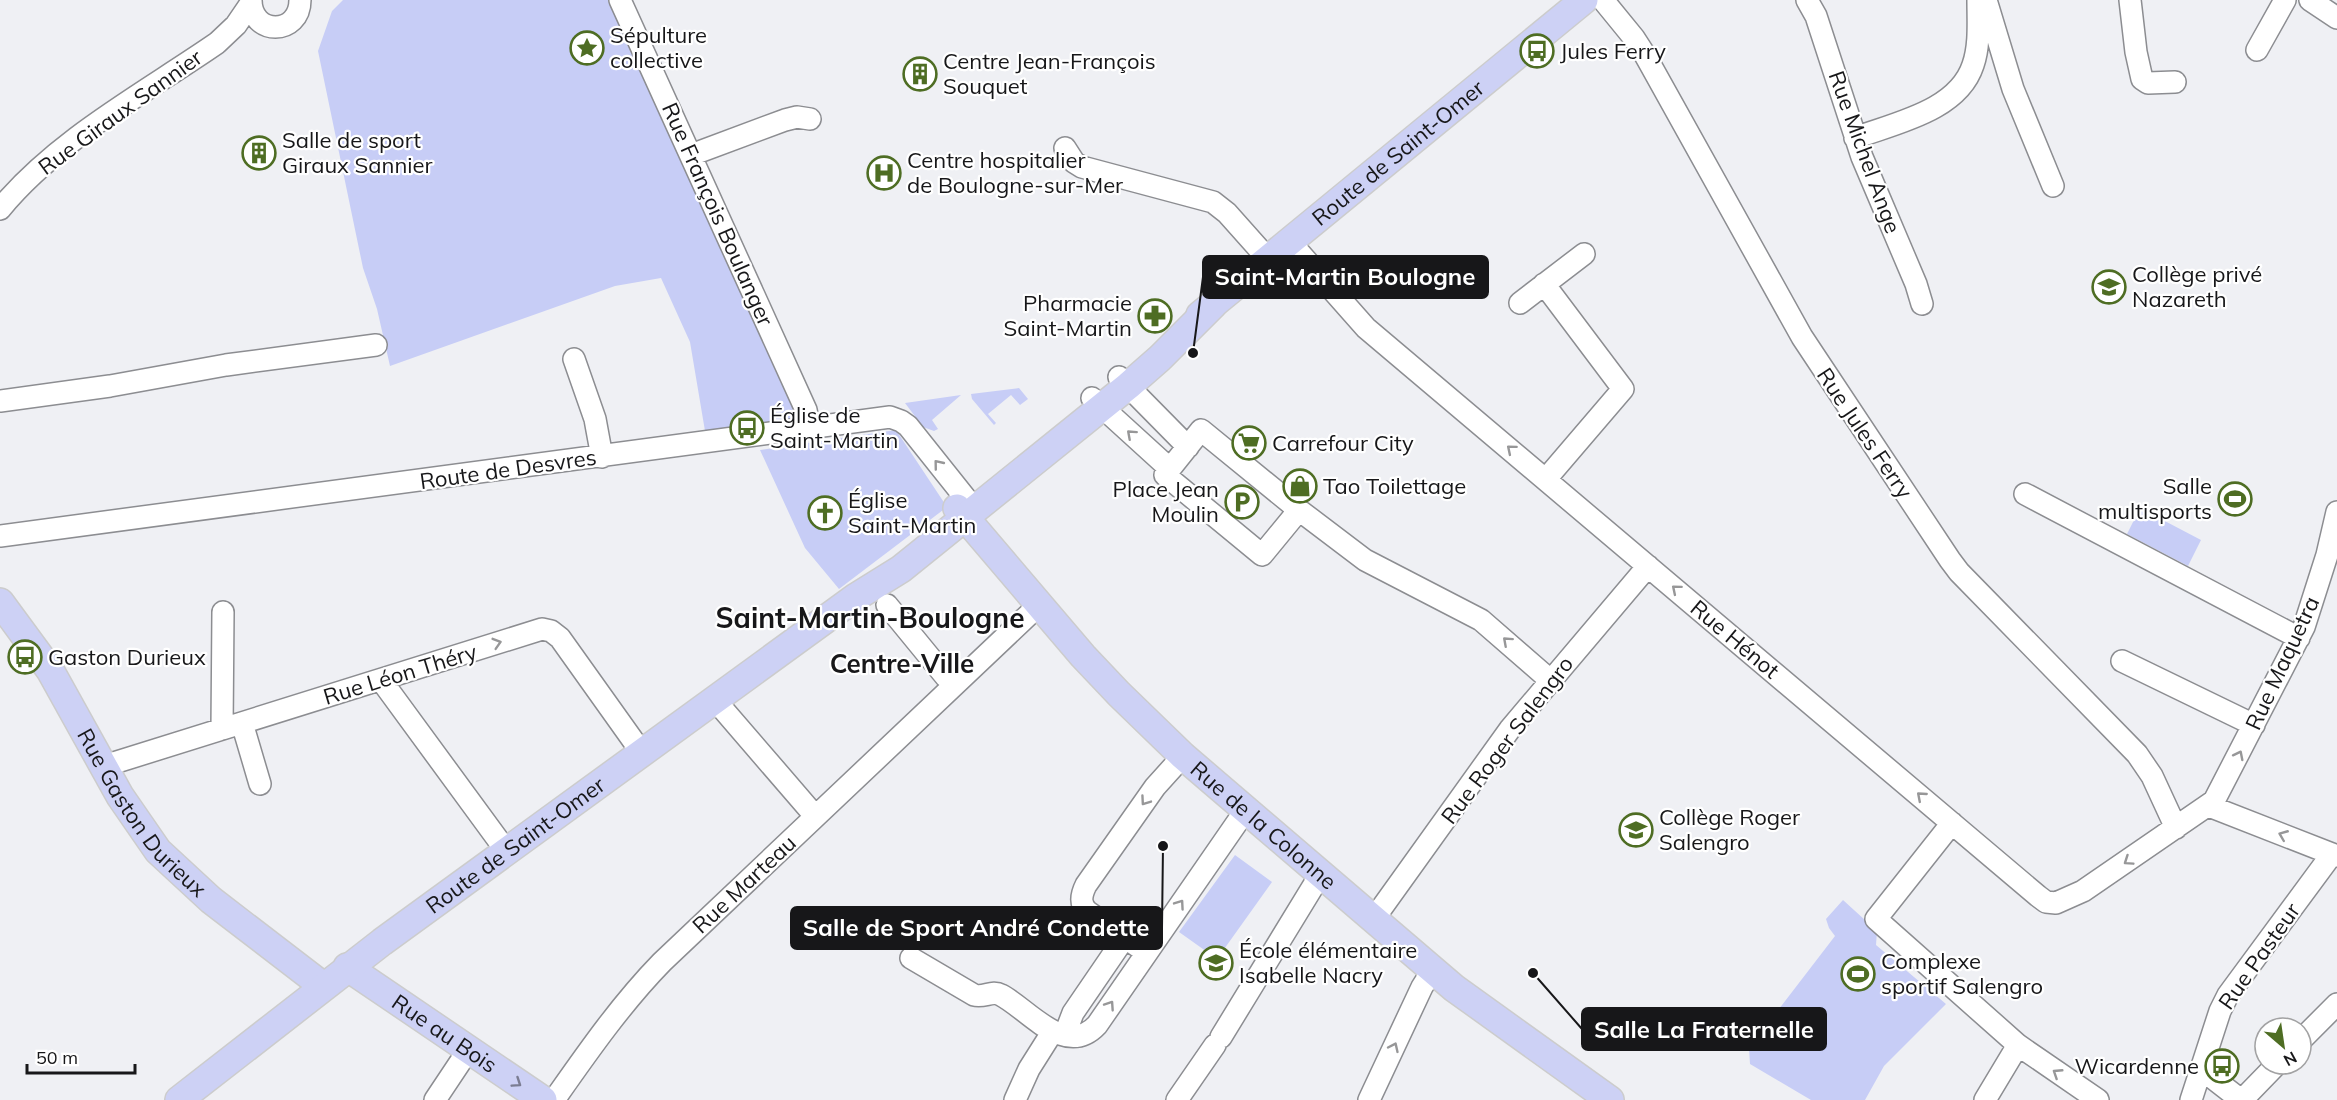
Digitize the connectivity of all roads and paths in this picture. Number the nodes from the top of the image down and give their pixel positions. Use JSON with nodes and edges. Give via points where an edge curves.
{"nodes":[{"id":1,"x":620,"y":0,"type":"edge"},
{"id":2,"x":1584,"y":0,"type":"edge"},
{"id":3,"x":1603,"y":0,"type":"edge"},
{"id":4,"x":1807,"y":0,"type":"edge"},
{"id":5,"x":1978,"y":0,"type":"edge"},
{"id":6,"x":1986,"y":0,"type":"edge"},
{"id":7,"x":2130,"y":0,"type":"edge"},
{"id":8,"x":2285,"y":0,"type":"edge"},
{"id":9,"x":2310,"y":0,"type":"edge"},
{"id":10,"x":251,"y":1,"type":"edge"},
{"id":11,"x":301,"y":2,"type":"edge"},
{"id":12,"x":2337,"y":18,"type":"edge"},
{"id":13,"x":271,"y":27,"type":"junction"},
{"id":14,"x":217,"y":43,"type":"junction"},
{"id":15,"x":2257,"y":50,"type":"dead end"},
{"id":16,"x":2175,"y":82,"type":"dead end"},
{"id":17,"x":810,"y":119,"type":"dead end"},
{"id":18,"x":1855,"y":138,"type":"junction"},
{"id":19,"x":1065,"y":148,"type":"dead end"},
{"id":20,"x":691,"y":155,"type":"junction"},
{"id":21,"x":2053,"y":186,"type":"dead end"},
{"id":22,"x":0,"y":209,"type":"edge"},
{"id":23,"x":1289,"y":242,"type":"junction"},
{"id":24,"x":1584,"y":254,"type":"dead end"},
{"id":25,"x":1268,"y":259,"type":"junction"},
{"id":26,"x":1544,"y":285,"type":"junction"},
{"id":27,"x":1520,"y":303,"type":"dead end"},
{"id":28,"x":1922,"y":304,"type":"dead end"},
{"id":29,"x":376,"y":345,"type":"dead end"},
{"id":30,"x":574,"y":359,"type":"dead end"},
{"id":31,"x":1123,"y":382,"type":"junction"},
{"id":32,"x":0,"y":401,"type":"edge"},
{"id":33,"x":1097,"y":403,"type":"junction"},
{"id":34,"x":803,"y":429,"type":"junction"},
{"id":35,"x":1188,"y":447,"type":"junction"},
{"id":36,"x":602,"y":457,"type":"junction"},
{"id":37,"x":1170,"y":469,"type":"junction"},
{"id":38,"x":1546,"y":479,"type":"junction"},
{"id":39,"x":2025,"y":494,"type":"dead end"},
{"id":40,"x":966,"y":509,"type":"junction"},
{"id":41,"x":1299,"y":510,"type":"junction"},
{"id":42,"x":2337,"y":512,"type":"edge"},
{"id":43,"x":0,"y":537,"type":"edge"},
{"id":44,"x":1648,"y":566,"type":"junction"},
{"id":45,"x":0,"y":602,"type":"edge"},
{"id":46,"x":887,"y":605,"type":"dead end"},
{"id":47,"x":1039,"y":605,"type":"junction"},
{"id":48,"x":223,"y":612,"type":"dead end"},
{"id":49,"x":2299,"y":638,"type":"junction"},
{"id":50,"x":2122,"y":661,"type":"dead end"},
{"id":51,"x":381,"y":680,"type":"junction"},
{"id":52,"x":1550,"y":680,"type":"junction"},
{"id":53,"x":950,"y":682,"type":"junction"},
{"id":54,"x":715,"y":700,"type":"junction"},
{"id":55,"x":2254,"y":725,"type":"junction"},
{"id":56,"x":232,"y":726,"type":"junction"},
{"id":57,"x":642,"y":753,"type":"junction"},
{"id":58,"x":1183,"y":756,"type":"junction"},
{"id":59,"x":104,"y":766,"type":"junction"},
{"id":60,"x":260,"y":784,"type":"dead end"},
{"id":61,"x":2209,"y":806,"type":"junction"},
{"id":62,"x":1245,"y":811,"type":"junction"},
{"id":63,"x":816,"y":816,"type":"junction"},
{"id":64,"x":1952,"y":823,"type":"junction"},
{"id":65,"x":2176,"y":828,"type":"junction"},
{"id":66,"x":507,"y":852,"type":"junction"},
{"id":67,"x":2334,"y":855,"type":"edge"},
{"id":68,"x":1320,"y":875,"type":"junction"},
{"id":69,"x":1373,"y":920,"type":"junction"},
{"id":70,"x":1125,"y":937,"type":"junction"},
{"id":71,"x":1146,"y":952,"type":"junction"},
{"id":72,"x":911,"y":958,"type":"dead end"},
{"id":73,"x":347,"y":967,"type":"junction"},
{"id":74,"x":1432,"y":970,"type":"junction"},
{"id":75,"x":322,"y":987,"type":"junction"},
{"id":76,"x":2337,"y":1004,"type":"edge"},
{"id":77,"x":2313,"y":1028,"type":"edge"},
{"id":78,"x":1059,"y":1033,"type":"junction"},
{"id":79,"x":2018,"y":1045,"type":"junction"},
{"id":80,"x":469,"y":1049,"type":"junction"},
{"id":81,"x":2200,"y":1069,"type":"junction"},
{"id":82,"x":2265,"y":1076,"type":"edge"},
{"id":83,"x":179,"y":1100,"type":"edge"},
{"id":84,"x":435,"y":1100,"type":"edge"},
{"id":85,"x":543,"y":1100,"type":"edge"},
{"id":86,"x":554,"y":1100,"type":"edge"},
{"id":87,"x":1015,"y":1100,"type":"edge"},
{"id":88,"x":1177,"y":1100,"type":"edge"},
{"id":89,"x":1369,"y":1100,"type":"edge"},
{"id":90,"x":1610,"y":1100,"type":"edge"},
{"id":91,"x":1985,"y":1100,"type":"edge"},
{"id":92,"x":2098,"y":1100,"type":"edge"},
{"id":93,"x":2191,"y":1100,"type":"edge"},
{"id":94,"x":2241,"y":1100,"type":"edge"}],
"edges":[{"from":1,"to":20,"type":"street","name":"Rue François Boulanger"},
{"from":2,"to":23,"type":"main road","name":"Route de Saint-Omer"},
{"from":3,"to":65,"type":"street","name":"Rue Jules Ferry","via":[[1645,55],[1808,346],[1950,560],[2137,754],[2152,776]]},
{"from":4,"to":18,"type":"street","name":"Rue Michel Ange","via":[[1816,16]]},
{"from":5,"to":18,"type":"street","via":[[1975,57],[1970,74],[1956,93],[1932,109]]},
{"from":6,"to":21,"type":"street","via":[[2013,89]]},
{"from":7,"to":16,"type":"street","via":[[2142,79],[2148,83]]},
{"from":8,"to":15,"type":"street"},
{"from":9,"to":12,"type":"street"},
{"from":10,"to":13,"type":"street","via":[[256,18]]},
{"from":10,"to":14,"type":"street","name":"Rue Giraux Sannier","via":[[236,25]]},
{"from":11,"to":13,"type":"street","name":"Rue Giraux Sannier","via":[[290,23]]},
{"from":13,"to":14,"type":"street","name":"Rue Giraux Sannier","via":[[239,33]]},
{"from":14,"to":22,"type":"street","name":"Rue Giraux Sannier","via":[[57,153]]},
{"from":17,"to":20,"type":"street","via":[[785,120]]},
{"from":18,"to":28,"type":"street","name":"Rue Michel Ange"},
{"from":19,"to":25,"type":"street","via":[[1082,167],[1213,202]]},
{"from":20,"to":34,"type":"street","name":"Rue François Boulanger","via":[[806,410],[808,420]]},
{"from":23,"to":25,"type":"main road","name":"Route de Saint-Omer"},
{"from":38,"to":23,"type":"street","name":"Rue Hénot","one_way":true,"via":[[1366,327]]},
{"from":24,"to":26,"type":"street"},
{"from":25,"to":31,"type":"main road","name":"Route de Saint-Omer"},
{"from":26,"to":27,"type":"street"},
{"from":26,"to":38,"type":"street","via":[[1623,388]]},
{"from":29,"to":32,"type":"street","via":[[226,364]]},
{"from":30,"to":36,"type":"street","via":[[595,419]]},
{"from":31,"to":33,"type":"main road","name":"Route de Saint-Omer"},
{"from":31,"to":35,"type":"street"},
{"from":37,"to":33,"type":"street","one_way":true},
{"from":33,"to":40,"type":"main road","name":"Route de Saint-Omer"},
{"from":34,"to":36,"type":"street","name":"Route de Desvres"},
{"from":40,"to":34,"type":"street","name":"Route de Desvres","one_way":true,"via":[[912,431],[896,418]]},
{"from":35,"to":37,"type":"street"},
{"from":35,"to":41,"type":"street","via":[[1202,430]]},
{"from":36,"to":43,"type":"street","name":"Route de Desvres"},
{"from":37,"to":41,"type":"street","via":[[1165,476],[1263,555]]},
{"from":38,"to":44,"type":"street","name":"Rue Hénot"},
{"from":39,"to":49,"type":"street"},
{"from":40,"to":47,"type":"main road","name":"Rue de la Colonne"},
{"from":40,"to":54,"type":"main road","name":"Route de Saint-Omer","via":[[894,574],[856,597]]},
{"from":52,"to":41,"type":"street","one_way":true,"via":[[1481,620],[1365,560]]},
{"from":42,"to":49,"type":"street","name":"Rue Maquetra","via":[[2317,590]]},
{"from":44,"to":52,"type":"street","name":"Rue Roger Salengro"},
{"from":64,"to":44,"type":"street","name":"Rue Hénot","one_way":true},
{"from":45,"to":59,"type":"main road","name":"Rue Gaston Durieux","via":[[50,670]]},
{"from":46,"to":53,"type":"street"},
{"from":47,"to":53,"type":"street","name":"Rue Marteau"},
{"from":47,"to":58,"type":"main road","name":"Rue de la Colonne","via":[[1106,681]]},
{"from":48,"to":56,"type":"street"},
{"from":49,"to":55,"type":"street","name":"Rue Maquetra"},
{"from":50,"to":55,"type":"street"},
{"from":51,"to":56,"type":"street","name":"Rue Léon Théry"},
{"from":51,"to":57,"type":"street","name":"Rue Léon Théry","one_way":true,"via":[[547,629],[560,638]]},
{"from":51,"to":66,"type":"street"},
{"from":52,"to":69,"type":"street","name":"Rue Roger Salengro","via":[[1510,729]]},
{"from":53,"to":63,"type":"street","name":"Rue Marteau"},
{"from":54,"to":57,"type":"main road","name":"Route de Saint-Omer"},
{"from":54,"to":63,"type":"street"},
{"from":61,"to":55,"type":"street","name":"Rue Maquetra","one_way":true,"via":[[2222,789]]},
{"from":56,"to":59,"type":"street","name":"Rue Léon Théry"},
{"from":56,"to":60,"type":"street"},
{"from":57,"to":66,"type":"main road","name":"Route de Saint-Omer"},
{"from":58,"to":62,"type":"main road","name":"Rue de la Colonne"},
{"from":58,"to":70,"type":"street","one_way":true,"via":[[1159,781],[1082,892],[1085,910]]},
{"from":59,"to":75,"type":"main road","name":"Rue Gaston Durieux","via":[[138,824],[167,860],[211,900]]},
{"from":61,"to":65,"type":"street","name":"Rue Hénot"},
{"from":67,"to":61,"type":"street","one_way":true},
{"from":62,"to":68,"type":"main road","name":"Rue de la Colonne"},
{"from":71,"to":62,"type":"street","one_way":true},
{"from":63,"to":86,"type":"street","name":"Rue Marteau","via":[[654,970]]},
{"from":65,"to":64,"type":"street","name":"Rue Hénot","one_way":true,"via":[[2083,891],[2051,903]]},
{"from":64,"to":79,"type":"street","via":[[1876,919]]},
{"from":66,"to":73,"type":"main road","name":"Route de Saint-Omer"},
{"from":67,"to":81,"type":"street","name":"Rue Pasteur","via":[[2228,995]]},
{"from":68,"to":69,"type":"main road","name":"Rue de la Colonne"},
{"from":68,"to":88,"type":"street"},
{"from":69,"to":74,"type":"main road","name":"Rue de la Colonne"},
{"from":70,"to":71,"type":"street"},
{"from":70,"to":78,"type":"street"},
{"from":78,"to":71,"type":"street","one_way":true,"via":[[1083,1034],[1094,1028]]},
{"from":72,"to":78,"type":"street","via":[[974,995],[1000,994]]},
{"from":73,"to":75,"type":"main road","name":"Route de Saint-Omer"},
{"from":73,"to":80,"type":"main road","name":"Rue au Bois"},
{"from":89,"to":74,"type":"street","one_way":true},
{"from":74,"to":90,"type":"main road","name":"Rue de la Colonne"},
{"from":75,"to":83,"type":"main road","name":"Route de Saint-Omer"},
{"from":76,"to":77,"type":"street"},
{"from":78,"to":87,"type":"street","via":[[1029,1069]]},
{"from":79,"to":91,"type":"street"},
{"from":92,"to":79,"type":"street","one_way":true},
{"from":80,"to":84,"type":"street"},
{"from":80,"to":85,"type":"main road","name":"Rue au Bois","one_way":true},
{"from":81,"to":93,"type":"street","name":"Rue Pasteur"},
{"from":81,"to":94,"type":"street"},
{"from":82,"to":94,"type":"street"}]}
